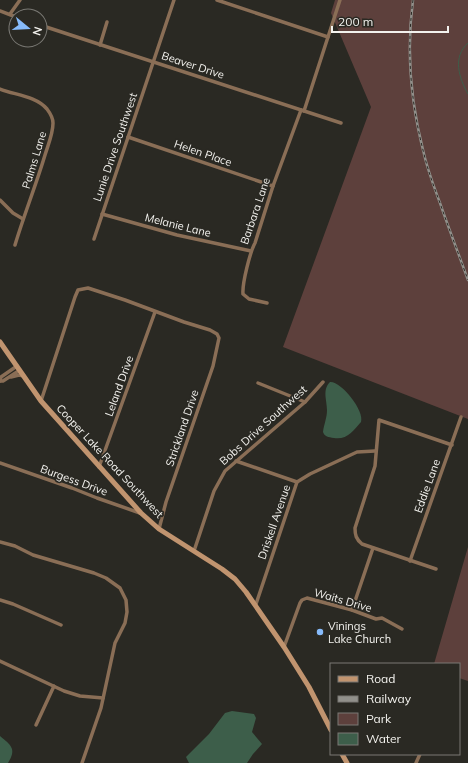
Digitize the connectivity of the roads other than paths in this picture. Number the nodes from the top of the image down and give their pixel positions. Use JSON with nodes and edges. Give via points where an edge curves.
{"nodes":[{"id":1,"x":174,"y":0,"type":"edge"},
{"id":2,"x":217,"y":0,"type":"edge"},
{"id":3,"x":340,"y":0,"type":"edge"},
{"id":4,"x":107,"y":22,"type":"dead end"},
{"id":5,"x":48,"y":28,"type":"edge"},
{"id":6,"x":328,"y":37,"type":"junction"},
{"id":7,"x":100,"y":45,"type":"junction"},
{"id":8,"x":153,"y":62,"type":"junction"},
{"id":9,"x":0,"y":89,"type":"edge"},
{"id":10,"x":303,"y":110,"type":"junction"},
{"id":11,"x":341,"y":123,"type":"dead end"},
{"id":12,"x":128,"y":137,"type":"junction"},
{"id":13,"x":273,"y":186,"type":"junction"},
{"id":14,"x":0,"y":200,"type":"edge"},
{"id":15,"x":102,"y":214,"type":"junction"},
{"id":16,"x":22,"y":219,"type":"junction"},
{"id":17,"x":94,"y":239,"type":"dead end"},
{"id":18,"x":15,"y":245,"type":"dead end"},
{"id":19,"x":251,"y":251,"type":"junction"},
{"id":20,"x":267,"y":303,"type":"dead end"},
{"id":21,"x":155,"y":312,"type":"junction"},
{"id":22,"x":0,"y":342,"type":"edge"},
{"id":23,"x":18,"y":368,"type":"junction"},
{"id":24,"x":24,"y":376,"type":"junction"},
{"id":25,"x":8,"y":378,"type":"junction"},
{"id":26,"x":0,"y":381,"type":"edge"},
{"id":27,"x":323,"y":382,"type":"dead end"},
{"id":28,"x":258,"y":383,"type":"dead end"},
{"id":29,"x":41,"y":401,"type":"junction"},
{"id":30,"x":305,"y":402,"type":"junction"},
{"id":31,"x":461,"y":417,"type":"dead end"},
{"id":32,"x":452,"y":445,"type":"junction"},
{"id":33,"x":376,"y":451,"type":"junction"},
{"id":34,"x":236,"y":461,"type":"junction"},
{"id":35,"x":0,"y":462,"type":"edge"},
{"id":36,"x":99,"y":466,"type":"junction"},
{"id":37,"x":297,"y":482,"type":"junction"},
{"id":38,"x":142,"y":513,"type":"junction"},
{"id":39,"x":159,"y":529,"type":"junction"},
{"id":40,"x":0,"y":542,"type":"edge"},
{"id":41,"x":373,"y":548,"type":"junction"},
{"id":42,"x":194,"y":551,"type":"junction"},
{"id":43,"x":410,"y":561,"type":"junction"},
{"id":44,"x":436,"y":569,"type":"dead end"},
{"id":45,"x":0,"y":600,"type":"edge"},
{"id":46,"x":256,"y":604,"type":"junction"},
{"id":47,"x":352,"y":610,"type":"junction"},
{"id":48,"x":61,"y":625,"type":"dead end"},
{"id":49,"x":402,"y":629,"type":"dead end"},
{"id":50,"x":284,"y":647,"type":"junction"},
{"id":51,"x":0,"y":661,"type":"edge"},
{"id":52,"x":54,"y":686,"type":"junction"},
{"id":53,"x":103,"y":698,"type":"junction"},
{"id":54,"x":36,"y":726,"type":"dead end"},
{"id":55,"x":330,"y":728,"type":"edge"},
{"id":56,"x":82,"y":763,"type":"edge"}],
"edges":[{"from":1,"to":8,"type":"street","name":"Lunie Drive Southwest"},
{"from":2,"to":6,"type":"street"},
{"from":3,"to":6,"type":"street","name":"Barbara Lane"},
{"from":4,"to":7,"type":"street"},
{"from":5,"to":7,"type":"street","name":"Beaver Drive"},
{"from":6,"to":10,"type":"street","name":"Barbara Lane"},
{"from":7,"to":8,"type":"street","name":"Beaver Drive"},
{"from":8,"to":10,"type":"street","name":"Beaver Drive"},
{"from":8,"to":12,"type":"street","name":"Lunie Drive Southwest"},
{"from":9,"to":16,"type":"street","name":"Palms Lane","via":[[38,102],[52,116],[51,138]]},
{"from":10,"to":11,"type":"street","name":"Beaver Drive"},
{"from":10,"to":13,"type":"street","name":"Barbara Lane"},
{"from":12,"to":13,"type":"street","name":"Helen Place"},
{"from":12,"to":15,"type":"street","name":"Lunie Drive Southwest"},
{"from":13,"to":19,"type":"street","name":"Barbara Lane"},
{"from":14,"to":16,"type":"street"},
{"from":15,"to":17,"type":"street","name":"Lunie Drive Southwest"},
{"from":15,"to":19,"type":"street","name":"Melanie Lane","via":[[177,235]]},
{"from":16,"to":18,"type":"street","name":"Palms Lane"},
{"from":19,"to":20,"type":"street","name":"Barbara Lane","via":[[243,294],[249,299]]},
{"from":21,"to":29,"type":"street","via":[[88,288],[78,290]]},
{"from":21,"to":36,"type":"street","name":"Leland Drive"},
{"from":21,"to":39,"type":"street","name":"Strickland Drive","via":[[210,330],[219,338],[212,367]]},
{"from":22,"to":23,"type":"street","name":"Cooper Lake Road Southwest"},
{"from":23,"to":24,"type":"street","name":"Cooper Lake Road Southwest"},
{"from":23,"to":25,"type":"street"},
{"from":23,"to":26,"type":"street"},
{"from":24,"to":25,"type":"street"},
{"from":24,"to":29,"type":"street","name":"Cooper Lake Road Southwest"},
{"from":25,"to":26,"type":"street"},
{"from":27,"to":30,"type":"street","name":"Bobs Drive Southwest"},
{"from":28,"to":30,"type":"street"},
{"from":29,"to":36,"type":"street","name":"Cooper Lake Road Southwest"},
{"from":30,"to":34,"type":"street","name":"Bobs Drive Southwest"},
{"from":31,"to":32,"type":"street","name":"Eddie Lane"},
{"from":32,"to":33,"type":"street","via":[[379,420]]},
{"from":32,"to":43,"type":"street","name":"Eddie Lane"},
{"from":33,"to":37,"type":"street","name":"Driskell Avenue","via":[[357,452]]},
{"from":33,"to":41,"type":"street","via":[[375,466],[355,528],[357,540]]},
{"from":34,"to":37,"type":"street"},
{"from":34,"to":42,"type":"street","name":"Bobs Drive Southwest","via":[[225,471],[214,491]]},
{"from":35,"to":38,"type":"street","name":"Burgess Drive"},
{"from":36,"to":38,"type":"street","name":"Cooper Lake Road Southwest"},
{"from":37,"to":46,"type":"street","name":"Driskell Avenue"},
{"from":38,"to":39,"type":"street","name":"Cooper Lake Road Southwest"},
{"from":39,"to":42,"type":"street","name":"Cooper Lake Road Southwest"},
{"from":40,"to":53,"type":"street","via":[[33,555],[94,572],[120,588],[126,600],[127,612],[116,643]]},
{"from":41,"to":43,"type":"street"},
{"from":41,"to":47,"type":"street"},
{"from":42,"to":46,"type":"street","name":"Cooper Lake Road Southwest","via":[[234,579]]},
{"from":43,"to":44,"type":"street"},
{"from":45,"to":48,"type":"street"},
{"from":46,"to":50,"type":"street","name":"Cooper Lake Road Southwest"},
{"from":47,"to":49,"type":"street","name":"Waits Drive","via":[[376,619],[382,618]]},
{"from":47,"to":50,"type":"street","name":"Waits Drive","via":[[310,599],[302,600]]},
{"from":50,"to":55,"type":"street","name":"Cooper Lake Road Southwest"},
{"from":51,"to":52,"type":"street"},
{"from":52,"to":53,"type":"street","via":[[80,696]]},
{"from":52,"to":54,"type":"street"},
{"from":53,"to":56,"type":"street"}]}
